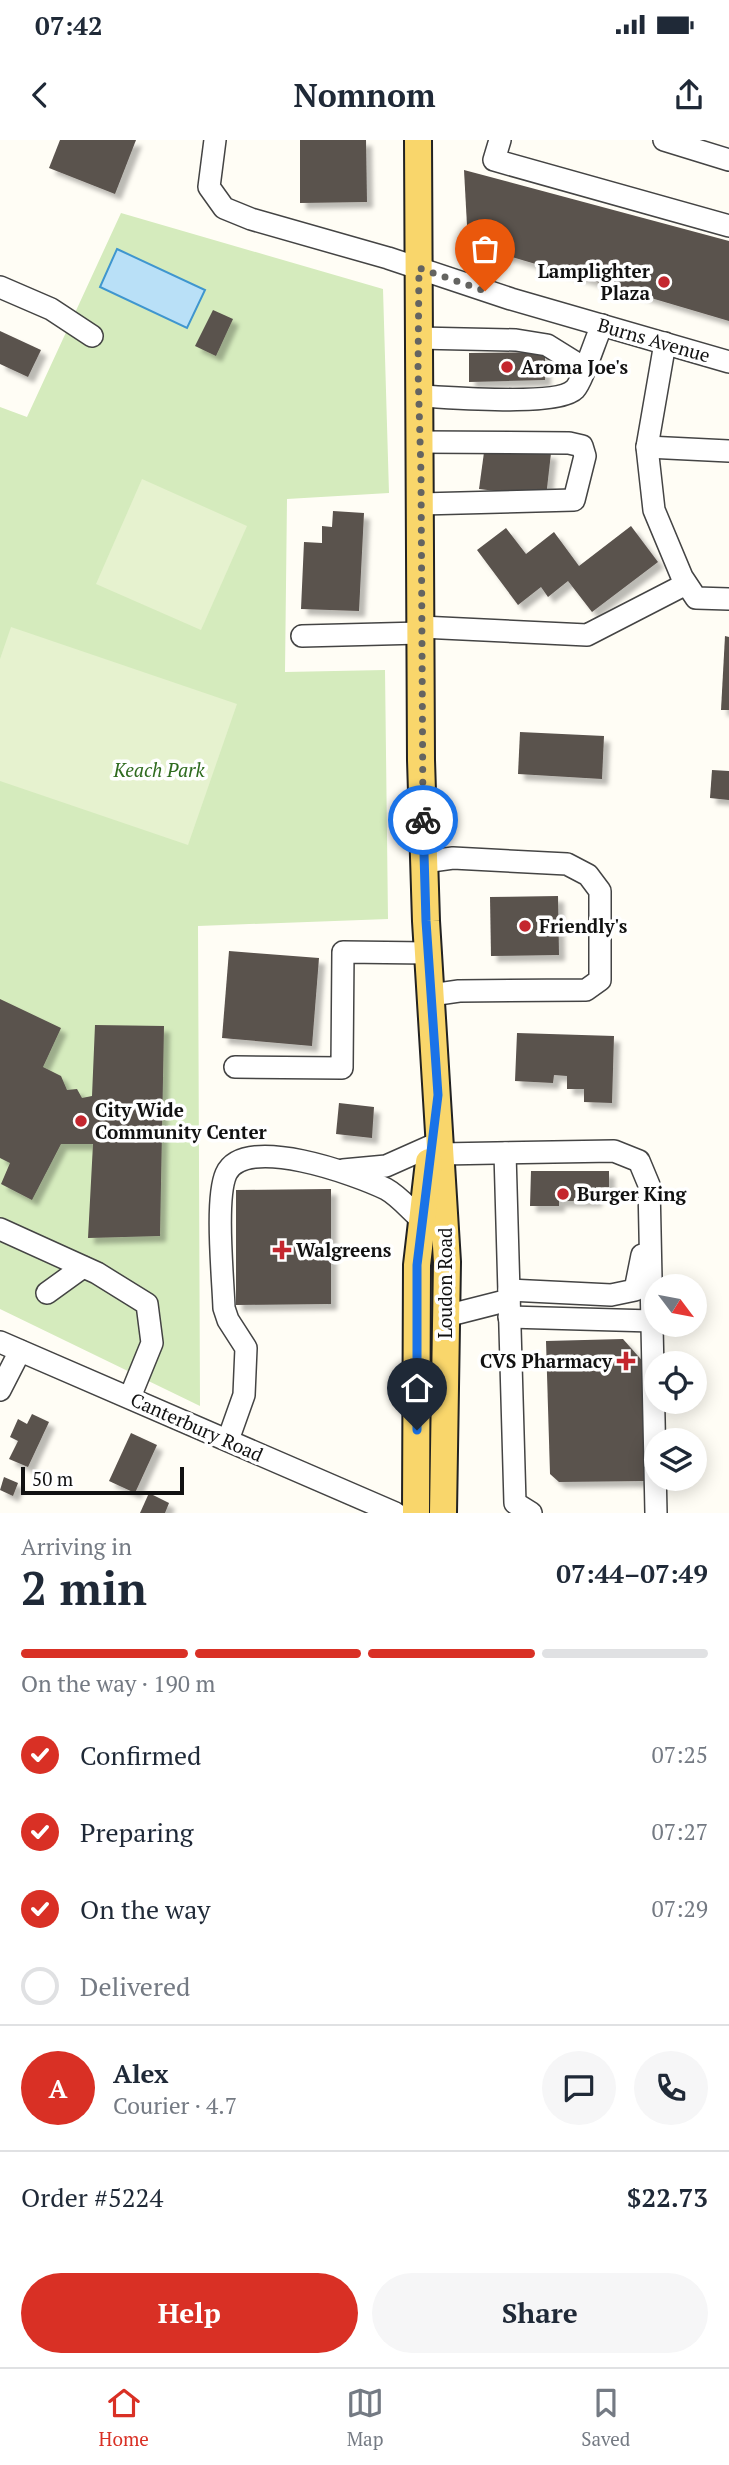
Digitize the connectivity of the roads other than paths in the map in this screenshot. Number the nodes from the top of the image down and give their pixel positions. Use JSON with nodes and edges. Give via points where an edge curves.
{"nodes":[{"id":1,"x":215,"y":140,"type":"edge"},
{"id":2,"x":418,"y":140,"type":"edge"},
{"id":3,"x":500,"y":140,"type":"edge"},
{"id":4,"x":664,"y":140,"type":"edge"},
{"id":5,"x":729,"y":160,"type":"edge"},
{"id":6,"x":729,"y":226,"type":"edge"},
{"id":7,"x":419,"y":268,"type":"junction"},
{"id":8,"x":0,"y":287,"type":"edge"},
{"id":9,"x":601,"y":325,"type":"junction"},
{"id":10,"x":92,"y":336,"type":"dead end"},
{"id":11,"x":418,"y":338,"type":"junction"},
{"id":12,"x":665,"y":343,"type":"junction"},
{"id":13,"x":729,"y":362,"type":"edge"},
{"id":14,"x":583,"y":368,"type":"junction"},
{"id":15,"x":419,"y":396,"type":"junction"},
{"id":16,"x":420,"y":442,"type":"junction"},
{"id":17,"x":647,"y":447,"type":"junction"},
{"id":18,"x":729,"y":451,"type":"edge"},
{"id":19,"x":421,"y":504,"type":"junction"},
{"id":20,"x":686,"y":584,"type":"junction"},
{"id":21,"x":729,"y":599,"type":"edge"},
{"id":22,"x":421,"y":630,"type":"junction"},
{"id":23,"x":302,"y":636,"type":"dead end"},
{"id":24,"x":424,"y":862,"type":"junction"},
{"id":25,"x":428,"y":953,"type":"junction"},
{"id":26,"x":431,"y":995,"type":"junction"},
{"id":27,"x":235,"y":1067,"type":"dead end"},
{"id":28,"x":436,"y":1150,"type":"junction"},
{"id":29,"x":505,"y":1153,"type":"junction"},
{"id":30,"x":343,"y":1170,"type":"junction"},
{"id":31,"x":423,"y":1220,"type":"junction"},
{"id":32,"x":0,"y":1229,"type":"edge"},
{"id":33,"x":650,"y":1241,"type":"junction"},
{"id":34,"x":83,"y":1267,"type":"junction"},
{"id":35,"x":651,"y":1274,"type":"edge"},
{"id":36,"x":47,"y":1293,"type":"dead end"},
{"id":37,"x":509,"y":1302,"type":"junction"},
{"id":38,"x":446,"y":1316,"type":"junction"},
{"id":39,"x":644,"y":1320,"type":"edge"},
{"id":40,"x":652,"y":1337,"type":"edge"},
{"id":41,"x":0,"y":1342,"type":"edge"},
{"id":42,"x":20,"y":1351,"type":"junction"},
{"id":43,"x":0,"y":1390,"type":"edge"},
{"id":44,"x":130,"y":1397,"type":"junction"},
{"id":45,"x":228,"y":1440,"type":"junction"},
{"id":46,"x":395,"y":1513,"type":"edge"},
{"id":47,"x":416,"y":1513,"type":"edge"},
{"id":48,"x":443,"y":1513,"type":"edge"},
{"id":49,"x":531,"y":1513,"type":"edge"},
{"id":50,"x":656,"y":1513,"type":"edge"}],
"edges":[{"from":1,"to":7,"type":"street","name":"Burns Avenue","via":[[209,187],[223,208]]},
{"from":2,"to":7,"type":"main road","name":"Loudon Road"},
{"from":3,"to":6,"type":"street","via":[[494,160]]},
{"from":4,"to":5,"type":"street"},
{"from":7,"to":9,"type":"street","name":"Burns Avenue"},
{"from":7,"to":11,"type":"main road","name":"Loudon Road"},
{"from":8,"to":10,"type":"street","via":[[51,309]]},
{"from":9,"to":12,"type":"street","name":"Burns Avenue"},
{"from":9,"to":14,"type":"street"},
{"from":11,"to":14,"type":"street","via":[[547,345]]},
{"from":11,"to":15,"type":"main road","name":"Loudon Road"},
{"from":12,"to":13,"type":"street","name":"Burns Avenue"},
{"from":12,"to":17,"type":"street"},
{"from":14,"to":15,"type":"street","via":[[581,382],[572,393],[549,399]]},
{"from":15,"to":16,"type":"main road","name":"Loudon Road"},
{"from":16,"to":19,"type":"main road","name":"Loudon Road"},
{"from":16,"to":19,"type":"street","via":[[569,443],[582,446],[585,456],[574,500]]},
{"from":17,"to":18,"type":"street"},
{"from":17,"to":20,"type":"street","via":[[654,510]]},
{"from":19,"to":22,"type":"main road","name":"Loudon Road"},
{"from":20,"to":21,"type":"street","via":[[696,598]]},
{"from":20,"to":22,"type":"street","via":[[587,635]]},
{"from":22,"to":23,"type":"street"},
{"from":22,"to":24,"type":"main road","name":"Loudon Road"},
{"from":24,"to":25,"type":"main road","name":"Loudon Road"},
{"from":24,"to":26,"type":"street","via":[[453,858],[567,864],[588,875],[600,891],[600,980],[586,990]]},
{"from":25,"to":26,"type":"main road","name":"Loudon Road"},
{"from":25,"to":27,"type":"street","via":[[343,952],[342,1068]]},
{"from":26,"to":28,"type":"main road","name":"Loudon Road","via":[[438,1095]]},
{"from":28,"to":29,"type":"street"},
{"from":28,"to":30,"type":"street","via":[[386,1166]]},
{"from":28,"to":31,"type":"main road","name":"Loudon Road"},
{"from":28,"to":38,"type":"main road","name":"Loudon Road","via":[[447,1262]]},
{"from":29,"to":33,"type":"street","via":[[614,1151],[639,1161],[649,1185]]},
{"from":29,"to":37,"type":"street"},
{"from":30,"to":31,"type":"street","via":[[388,1190]]},
{"from":30,"to":45,"type":"street","via":[[267,1157],[239,1160],[225,1176],[221,1199],[224,1308],[246,1348],[244,1395]]},
{"from":31,"to":47,"type":"main road","name":"Loudon Road","via":[[417,1265]]},
{"from":32,"to":34,"type":"street"},
{"from":33,"to":35,"type":"street"},
{"from":33,"to":37,"type":"street","via":[[639,1260],[635,1290]]},
{"from":34,"to":36,"type":"street"},
{"from":34,"to":44,"type":"street","via":[[147,1304],[152,1343]]},
{"from":37,"to":38,"type":"street"},
{"from":37,"to":39,"type":"street"},
{"from":37,"to":49,"type":"street","via":[[515,1503]]},
{"from":38,"to":48,"type":"main road","name":"Loudon Road"},
{"from":40,"to":50,"type":"street"},
{"from":41,"to":42,"type":"street","name":"Canterbury Road"},
{"from":42,"to":43,"type":"street"},
{"from":42,"to":44,"type":"street","name":"Canterbury Road"},
{"from":44,"to":45,"type":"street","name":"Canterbury Road"},
{"from":45,"to":46,"type":"street","name":"Canterbury Road"}]}
